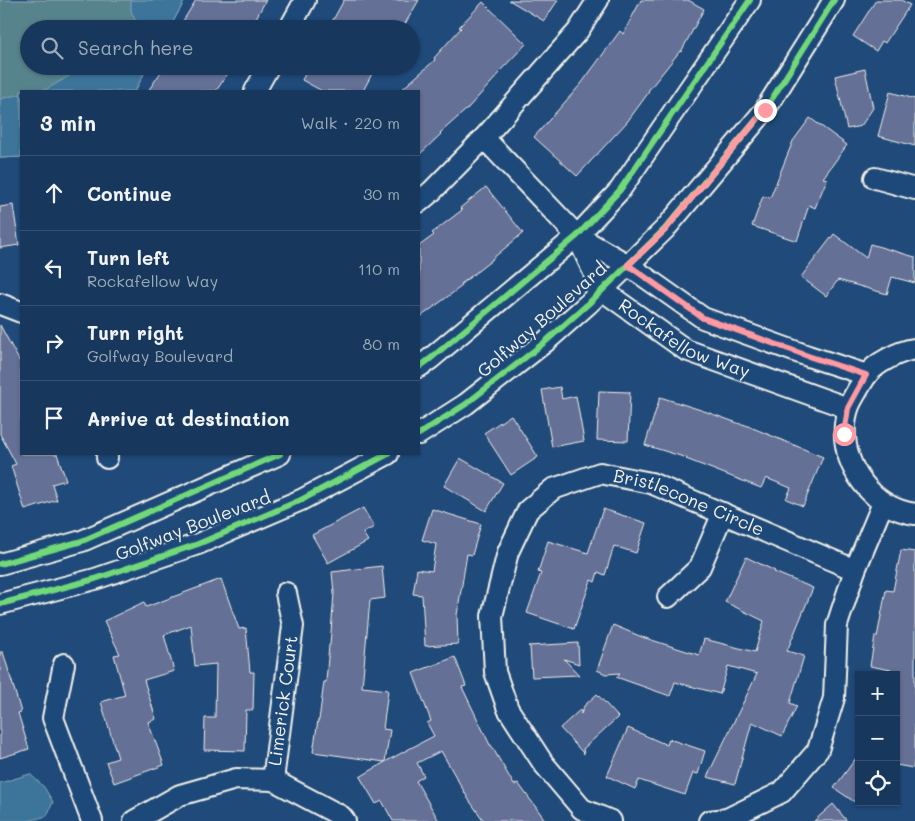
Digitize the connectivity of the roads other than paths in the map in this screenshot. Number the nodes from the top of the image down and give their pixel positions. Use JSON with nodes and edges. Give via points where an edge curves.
{"nodes":[{"id":1,"x":304,"y":0,"type":"edge"},
{"id":2,"x":598,"y":0,"type":"edge"},
{"id":3,"x":750,"y":0,"type":"edge"},
{"id":4,"x":834,"y":0,"type":"edge"},
{"id":5,"x":294,"y":20,"type":"edge"},
{"id":6,"x":263,"y":75,"type":"edge"},
{"id":7,"x":256,"y":90,"type":"edge"},
{"id":8,"x":484,"y":138,"type":"junction"},
{"id":9,"x":875,"y":178,"type":"dead end"},
{"id":10,"x":915,"y":189,"type":"edge"},
{"id":11,"x":420,"y":201,"type":"edge"},
{"id":12,"x":577,"y":236,"type":"junction"},
{"id":13,"x":628,"y":265,"type":"junction"},
{"id":14,"x":602,"y":290,"type":"junction"},
{"id":15,"x":0,"y":304,"type":"edge"},
{"id":16,"x":20,"y":312,"type":"edge"},
{"id":17,"x":915,"y":349,"type":"edge"},
{"id":18,"x":420,"y":366,"type":"edge"},
{"id":19,"x":866,"y":375,"type":"junction"},
{"id":20,"x":848,"y":408,"type":"junction"},
{"id":21,"x":420,"y":433,"type":"edge"},
{"id":22,"x":278,"y":455,"type":"edge"},
{"id":23,"x":386,"y":455,"type":"edge"},
{"id":24,"x":883,"y":503,"type":"junction"},
{"id":25,"x":723,"y":513,"type":"junction"},
{"id":26,"x":915,"y":514,"type":"edge"},
{"id":27,"x":0,"y":564,"type":"edge"},
{"id":28,"x":855,"y":570,"type":"junction"},
{"id":29,"x":286,"y":593,"type":"dead end"},
{"id":30,"x":668,"y":597,"type":"dead end"},
{"id":31,"x":0,"y":604,"type":"edge"},
{"id":32,"x":64,"y":664,"type":"dead end"},
{"id":33,"x":273,"y":780,"type":"junction"},
{"id":34,"x":721,"y":820,"type":"edge"},
{"id":35,"x":92,"y":821,"type":"edge"},
{"id":36,"x":134,"y":821,"type":"edge"},
{"id":37,"x":345,"y":821,"type":"edge"},
{"id":38,"x":610,"y":821,"type":"edge"}],
"edges":[{"from":1,"to":5,"type":"street"},
{"from":2,"to":8,"type":"street","via":[[578,31]]},
{"from":3,"to":12,"type":"street","via":[[620,190]]},
{"from":4,"to":13,"type":"street","name":"Golfway Boulevard","via":[[765,110],[665,230]]},
{"from":6,"to":7,"type":"street"},
{"from":8,"to":11,"type":"street"},
{"from":8,"to":12,"type":"street"},
{"from":9,"to":10,"type":"street"},
{"from":12,"to":13,"type":"street","name":"Rockafellow Way"},
{"from":12,"to":14,"type":"street","name":"Rockafellow Way"},
{"from":12,"to":18,"type":"street"},
{"from":13,"to":14,"type":"street","name":"Golfway Boulevard"},
{"from":13,"to":19,"type":"street","name":"Rockafellow Way","via":[[703,318]]},
{"from":14,"to":20,"type":"street","name":"Rockafellow Way","via":[[686,350]]},
{"from":14,"to":21,"type":"street","name":"Golfway Boulevard","via":[[545,342],[466,404]]},
{"from":15,"to":16,"type":"street"},
{"from":17,"to":19,"type":"street","via":[[885,360]]},
{"from":19,"to":20,"type":"street"},
{"from":20,"to":24,"type":"street","via":[[844,434],[848,455],[868,490]]},
{"from":22,"to":27,"type":"street","name":"Golfway Boulevard","via":[[82,541]]},
{"from":23,"to":31,"type":"street","name":"Golfway Boulevard","via":[[302,500],[198,544],[95,579]]},
{"from":24,"to":26,"type":"street"},
{"from":24,"to":28,"type":"street"},
{"from":25,"to":28,"type":"street","name":"Bristlecone Circle"},
{"from":25,"to":30,"type":"street","via":[[700,567]]},
{"from":25,"to":38,"type":"street","name":"Bristlecone Circle","via":[[652,482],[600,474],[553,489],[528,510],[508,552],[492,616],[495,672],[508,709],[544,763],[582,809]]},
{"from":28,"to":34,"type":"street","via":[[837,625],[834,698],[818,750],[782,792]]},
{"from":29,"to":33,"type":"street","name":"Limerick Court","via":[[293,626]]},
{"from":32,"to":35,"type":"street","via":[[52,718]]},
{"from":33,"to":36,"type":"street","via":[[236,779],[180,795]]},
{"from":33,"to":37,"type":"street"}]}
